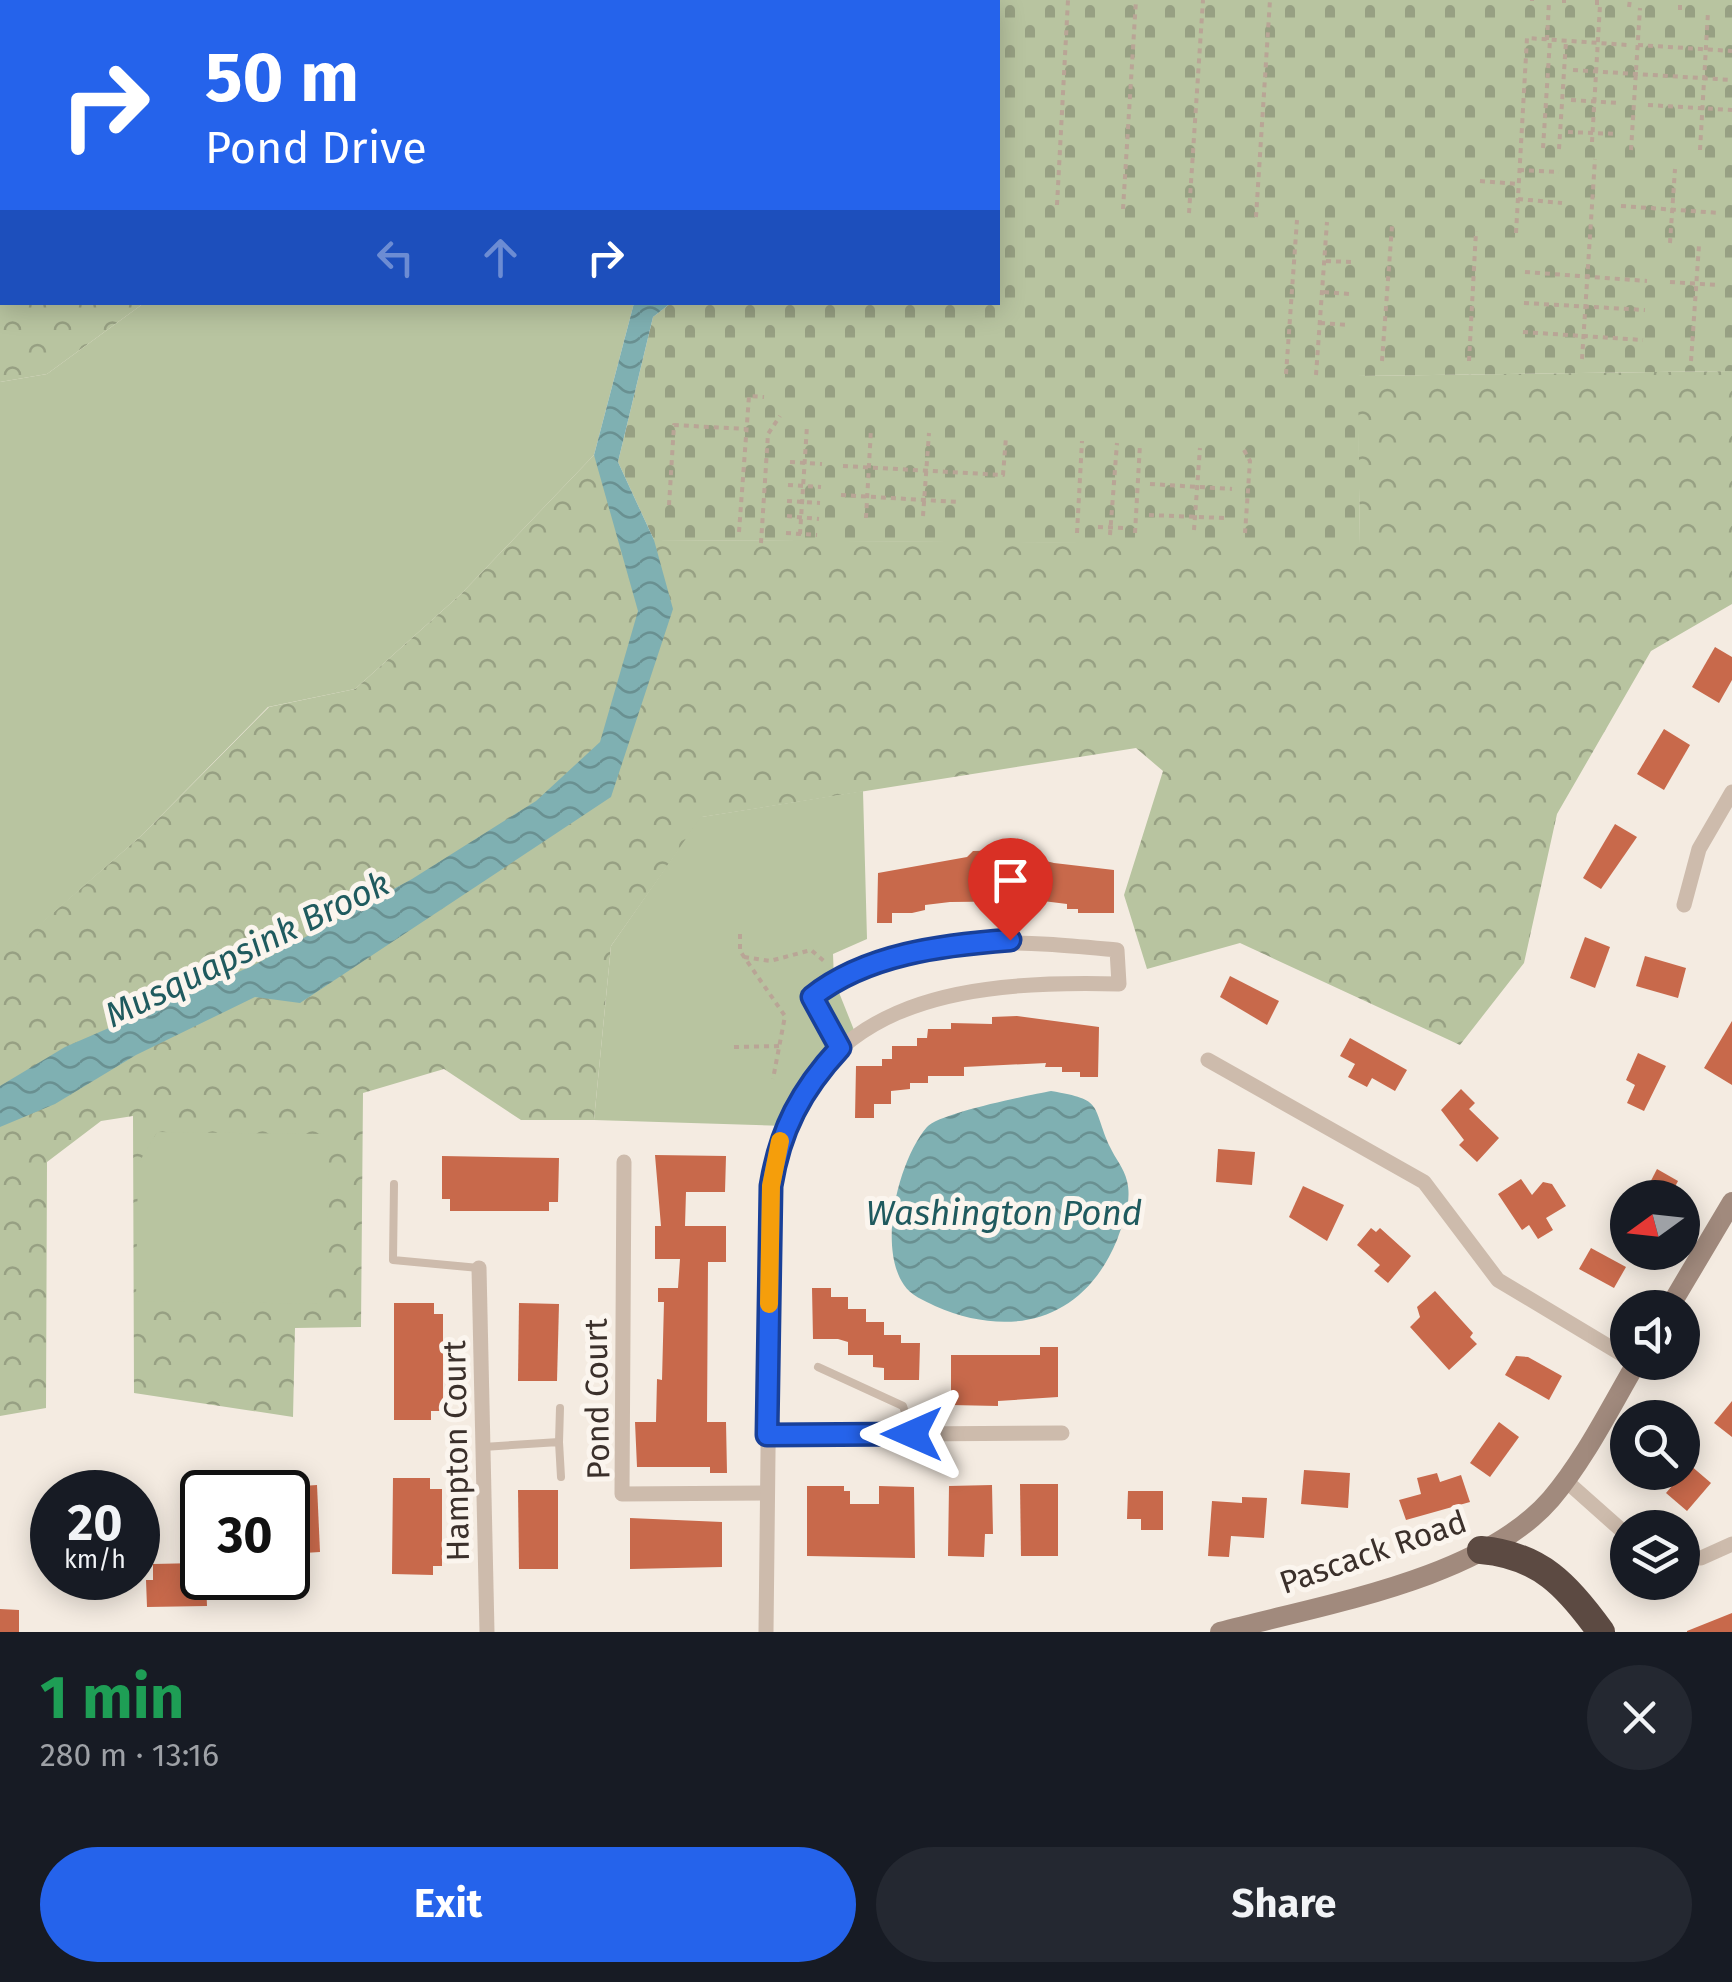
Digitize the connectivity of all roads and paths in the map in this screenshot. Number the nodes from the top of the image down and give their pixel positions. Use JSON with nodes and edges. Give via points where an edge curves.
{"nodes":[{"id":1,"x":1068,"y":0,"type":"edge"},
{"id":2,"x":1136,"y":0,"type":"edge"},
{"id":3,"x":1202,"y":0,"type":"edge"},
{"id":4,"x":1270,"y":0,"type":"edge"},
{"id":5,"x":1680,"y":0,"type":"edge"},
{"id":6,"x":1549,"y":2,"type":"edge"},
{"id":7,"x":1598,"y":3,"type":"edge"},
{"id":8,"x":1640,"y":8,"type":"dead end"},
{"id":9,"x":1680,"y":10,"type":"dead end"},
{"id":10,"x":1708,"y":12,"type":"dead end"},
{"id":11,"x":1548,"y":40,"type":"junction"},
{"id":12,"x":1566,"y":41,"type":"junction"},
{"id":13,"x":1598,"y":43,"type":"junction"},
{"id":14,"x":1628,"y":44,"type":"dead end"},
{"id":15,"x":1638,"y":46,"type":"junction"},
{"id":16,"x":1706,"y":50,"type":"junction"},
{"id":17,"x":1732,"y":51,"type":"edge"},
{"id":18,"x":1572,"y":70,"type":"dead end"},
{"id":19,"x":1596,"y":72,"type":"junction"},
{"id":20,"x":1636,"y":74,"type":"junction"},
{"id":21,"x":1704,"y":78,"type":"junction"},
{"id":22,"x":1732,"y":80,"type":"edge"},
{"id":23,"x":1571,"y":100,"type":"dead end"},
{"id":24,"x":1595,"y":102,"type":"junction"},
{"id":25,"x":1620,"y":103,"type":"dead end"},
{"id":26,"x":1648,"y":105,"type":"dead end"},
{"id":27,"x":1702,"y":108,"type":"junction"},
{"id":28,"x":1732,"y":110,"type":"edge"},
{"id":29,"x":1568,"y":132,"type":"dead end"},
{"id":30,"x":1593,"y":133,"type":"junction"},
{"id":31,"x":1618,"y":134,"type":"dead end"},
{"id":32,"x":1592,"y":142,"type":"dead end"},
{"id":33,"x":1543,"y":148,"type":"dead end"},
{"id":34,"x":1560,"y":149,"type":"dead end"},
{"id":35,"x":1631,"y":150,"type":"dead end"},
{"id":36,"x":1700,"y":150,"type":"dead end"},
{"id":37,"x":1595,"y":158,"type":"dead end"},
{"id":38,"x":1675,"y":169,"type":"dead end"},
{"id":39,"x":1519,"y":170,"type":"junction"},
{"id":40,"x":1559,"y":172,"type":"dead end"},
{"id":41,"x":1480,"y":181,"type":"dead end"},
{"id":42,"x":1519,"y":184,"type":"junction"},
{"id":43,"x":1518,"y":199,"type":"junction"},
{"id":44,"x":1562,"y":203,"type":"dead end"},
{"id":45,"x":1056,"y":205,"type":"dead end"},
{"id":46,"x":1622,"y":206,"type":"dead end"},
{"id":47,"x":1123,"y":209,"type":"dead end"},
{"id":48,"x":1673,"y":210,"type":"junction"},
{"id":49,"x":1189,"y":213,"type":"dead end"},
{"id":50,"x":1720,"y":213,"type":"dead end"},
{"id":51,"x":1256,"y":217,"type":"dead end"},
{"id":52,"x":1297,"y":220,"type":"dead end"},
{"id":53,"x":1327,"y":222,"type":"dead end"},
{"id":54,"x":1392,"y":226,"type":"dead end"},
{"id":55,"x":1476,"y":231,"type":"dead end"},
{"id":56,"x":1516,"y":234,"type":"dead end"},
{"id":57,"x":1670,"y":243,"type":"dead end"},
{"id":58,"x":1699,"y":245,"type":"dead end"},
{"id":59,"x":1324,"y":260,"type":"junction"},
{"id":60,"x":1351,"y":262,"type":"dead end"},
{"id":61,"x":1526,"y":272,"type":"dead end"},
{"id":62,"x":1587,"y":276,"type":"junction"},
{"id":63,"x":1647,"y":280,"type":"dead end"},
{"id":64,"x":1670,"y":282,"type":"dead end"},
{"id":65,"x":1696,"y":283,"type":"junction"},
{"id":66,"x":1718,"y":284,"type":"dead end"},
{"id":67,"x":1322,"y":292,"type":"junction"},
{"id":68,"x":1349,"y":294,"type":"dead end"},
{"id":69,"x":1524,"y":303,"type":"dead end"},
{"id":70,"x":1586,"y":307,"type":"junction"},
{"id":71,"x":1644,"y":310,"type":"dead end"},
{"id":72,"x":1320,"y":323,"type":"junction"},
{"id":73,"x":1349,"y":325,"type":"dead end"},
{"id":74,"x":1523,"y":332,"type":"dead end"},
{"id":75,"x":1584,"y":336,"type":"junction"},
{"id":76,"x":1643,"y":340,"type":"dead end"},
{"id":77,"x":1582,"y":359,"type":"dead end"},
{"id":78,"x":1382,"y":360,"type":"dead end"},
{"id":79,"x":1469,"y":361,"type":"dead end"},
{"id":80,"x":1691,"y":362,"type":"dead end"},
{"id":81,"x":1286,"y":374,"type":"dead end"},
{"id":82,"x":1316,"y":375,"type":"dead end"},
{"id":83,"x":764,"y":397,"type":"dead end"},
{"id":84,"x":780,"y":416,"type":"dead end"},
{"id":85,"x":808,"y":426,"type":"dead end"},
{"id":86,"x":872,"y":429,"type":"dead end"},
{"id":87,"x":746,"y":430,"type":"junction"},
{"id":88,"x":928,"y":433,"type":"dead end"},
{"id":89,"x":1006,"y":437,"type":"dead end"},
{"id":90,"x":1082,"y":441,"type":"dead end"},
{"id":91,"x":1116,"y":443,"type":"dead end"},
{"id":92,"x":1140,"y":444,"type":"dead end"},
{"id":93,"x":1200,"y":448,"type":"dead end"},
{"id":94,"x":1244,"y":450,"type":"dead end"},
{"id":95,"x":790,"y":462,"type":"dead end"},
{"id":96,"x":805,"y":463,"type":"junction"},
{"id":97,"x":822,"y":464,"type":"dead end"},
{"id":98,"x":843,"y":466,"type":"dead end"},
{"id":99,"x":869,"y":468,"type":"junction"},
{"id":100,"x":926,"y":471,"type":"junction"},
{"id":101,"x":1150,"y":484,"type":"dead end"},
{"id":102,"x":788,"y":485,"type":"dead end"},
{"id":103,"x":804,"y":486,"type":"junction"},
{"id":104,"x":1197,"y":487,"type":"junction"},
{"id":105,"x":821,"y":488,"type":"dead end"},
{"id":106,"x":1232,"y":489,"type":"dead end"},
{"id":107,"x":841,"y":495,"type":"dead end"},
{"id":108,"x":867,"y":496,"type":"junction"},
{"id":109,"x":787,"y":500,"type":"dead end"},
{"id":110,"x":924,"y":500,"type":"junction"},
{"id":111,"x":802,"y":502,"type":"junction"},
{"id":112,"x":958,"y":502,"type":"dead end"},
{"id":113,"x":820,"y":503,"type":"dead end"},
{"id":114,"x":668,"y":505,"type":"dead end"},
{"id":115,"x":1149,"y":515,"type":"dead end"},
{"id":116,"x":786,"y":516,"type":"dead end"},
{"id":117,"x":923,"y":516,"type":"dead end"},
{"id":118,"x":1195,"y":517,"type":"junction"},
{"id":119,"x":801,"y":518,"type":"junction"},
{"id":120,"x":866,"y":518,"type":"dead end"},
{"id":121,"x":1224,"y":518,"type":"dead end"},
{"id":122,"x":819,"y":520,"type":"dead end"},
{"id":123,"x":1098,"y":527,"type":"dead end"},
{"id":124,"x":1110,"y":528,"type":"junction"},
{"id":125,"x":1126,"y":528,"type":"dead end"},
{"id":126,"x":1194,"y":530,"type":"dead end"},
{"id":127,"x":739,"y":532,"type":"dead end"},
{"id":128,"x":1077,"y":533,"type":"dead end"},
{"id":129,"x":1135,"y":533,"type":"dead end"},
{"id":130,"x":1246,"y":533,"type":"dead end"},
{"id":131,"x":786,"y":534,"type":"dead end"},
{"id":132,"x":800,"y":534,"type":"junction"},
{"id":133,"x":817,"y":535,"type":"dead end"},
{"id":134,"x":1110,"y":536,"type":"dead end"},
{"id":135,"x":760,"y":543,"type":"dead end"},
{"id":136,"x":1732,"y":792,"type":"edge"},
{"id":137,"x":1684,"y":905,"type":"dead end"},
{"id":138,"x":740,"y":934,"type":"dead end"},
{"id":139,"x":744,"y":957,"type":"junction"},
{"id":140,"x":825,"y":962,"type":"dead end"},
{"id":141,"x":782,"y":1046,"type":"junction"},
{"id":142,"x":734,"y":1047,"type":"dead end"},
{"id":143,"x":840,"y":1048,"type":"junction"},
{"id":144,"x":1208,"y":1060,"type":"dead end"},
{"id":145,"x":773,"y":1079,"type":"dead end"},
{"id":146,"x":624,"y":1162,"type":"dead end"},
{"id":147,"x":394,"y":1184,"type":"dead end"},
{"id":148,"x":1732,"y":1202,"type":"edge"},
{"id":149,"x":480,"y":1268,"type":"joint"},
{"id":150,"x":1680,"y":1290,"type":"edge"},
{"id":151,"x":1610,"y":1347,"type":"edge"},
{"id":152,"x":818,"y":1367,"type":"dead end"},
{"id":153,"x":1626,"y":1380,"type":"edge"},
{"id":154,"x":560,"y":1408,"type":"dead end"},
{"id":155,"x":1062,"y":1433,"type":"dead end"},
{"id":156,"x":912,"y":1434,"type":"junction"},
{"id":157,"x":767,"y":1435,"type":"junction"},
{"id":158,"x":559,"y":1442,"type":"junction"},
{"id":159,"x":483,"y":1447,"type":"junction"},
{"id":160,"x":561,"y":1477,"type":"dead end"},
{"id":161,"x":1565,"y":1480,"type":"junction"},
{"id":162,"x":767,"y":1492,"type":"junction"},
{"id":163,"x":1610,"y":1520,"type":"edge"},
{"id":164,"x":1732,"y":1544,"type":"edge"},
{"id":165,"x":1481,"y":1550,"type":"junction"},
{"id":166,"x":1700,"y":1558,"type":"edge"},
{"id":167,"x":487,"y":1632,"type":"edge"},
{"id":168,"x":766,"y":1632,"type":"edge"},
{"id":169,"x":1220,"y":1632,"type":"edge"},
{"id":170,"x":1601,"y":1632,"type":"edge"}],
"edges":[{"from":1,"to":45,"type":"path"},
{"from":2,"to":47,"type":"path"},
{"from":3,"to":49,"type":"path"},
{"from":4,"to":51,"type":"path"},
{"from":5,"to":9,"type":"path"},
{"from":6,"to":11,"type":"path"},
{"from":7,"to":13,"type":"path"},
{"from":8,"to":15,"type":"path"},
{"from":10,"to":16,"type":"path"},
{"from":11,"to":12,"type":"path"},
{"from":11,"to":33,"type":"path"},
{"from":11,"to":39,"type":"path","via":[[1527,38]]},
{"from":12,"to":13,"type":"path"},
{"from":12,"to":34,"type":"path"},
{"from":13,"to":14,"type":"path"},
{"from":13,"to":19,"type":"path"},
{"from":15,"to":16,"type":"path"},
{"from":15,"to":20,"type":"path"},
{"from":16,"to":17,"type":"path"},
{"from":16,"to":21,"type":"path"},
{"from":18,"to":19,"type":"path"},
{"from":19,"to":20,"type":"path"},
{"from":19,"to":24,"type":"path"},
{"from":20,"to":21,"type":"path"},
{"from":20,"to":35,"type":"path"},
{"from":21,"to":22,"type":"path"},
{"from":21,"to":27,"type":"path"},
{"from":23,"to":24,"type":"path"},
{"from":24,"to":25,"type":"path"},
{"from":24,"to":30,"type":"path"},
{"from":26,"to":27,"type":"path"},
{"from":27,"to":28,"type":"path"},
{"from":27,"to":36,"type":"path"},
{"from":29,"to":30,"type":"path"},
{"from":30,"to":31,"type":"path"},
{"from":30,"to":32,"type":"path"},
{"from":37,"to":62,"type":"path"},
{"from":38,"to":48,"type":"path"},
{"from":39,"to":40,"type":"path"},
{"from":39,"to":42,"type":"path"},
{"from":41,"to":42,"type":"path"},
{"from":42,"to":43,"type":"path"},
{"from":43,"to":44,"type":"path"},
{"from":43,"to":56,"type":"path"},
{"from":46,"to":48,"type":"path"},
{"from":48,"to":50,"type":"path"},
{"from":48,"to":57,"type":"path"},
{"from":52,"to":81,"type":"path"},
{"from":53,"to":59,"type":"path"},
{"from":54,"to":78,"type":"path"},
{"from":55,"to":79,"type":"path"},
{"from":58,"to":65,"type":"path"},
{"from":59,"to":60,"type":"path"},
{"from":59,"to":67,"type":"path"},
{"from":61,"to":62,"type":"path"},
{"from":62,"to":63,"type":"path"},
{"from":62,"to":70,"type":"path"},
{"from":64,"to":65,"type":"path"},
{"from":65,"to":66,"type":"path"},
{"from":65,"to":80,"type":"path"},
{"from":67,"to":68,"type":"path"},
{"from":67,"to":72,"type":"path"},
{"from":69,"to":70,"type":"path"},
{"from":70,"to":71,"type":"path"},
{"from":70,"to":75,"type":"path"},
{"from":72,"to":73,"type":"path"},
{"from":72,"to":82,"type":"path"},
{"from":74,"to":75,"type":"path"},
{"from":75,"to":76,"type":"path"},
{"from":75,"to":77,"type":"path"},
{"from":83,"to":87,"type":"path","via":[[749,396]]},
{"from":84,"to":135,"type":"path","via":[[768,434]]},
{"from":85,"to":96,"type":"path"},
{"from":86,"to":99,"type":"path"},
{"from":87,"to":114,"type":"path","via":[[674,425]]},
{"from":87,"to":127,"type":"path"},
{"from":88,"to":100,"type":"path"},
{"from":89,"to":100,"type":"path","via":[[1003,475]]},
{"from":90,"to":128,"type":"path"},
{"from":91,"to":124,"type":"path"},
{"from":92,"to":129,"type":"path"},
{"from":93,"to":104,"type":"path"},
{"from":94,"to":130,"type":"path","via":[[1250,460]]},
{"from":95,"to":96,"type":"path"},
{"from":96,"to":97,"type":"path"},
{"from":96,"to":103,"type":"path"},
{"from":98,"to":99,"type":"path"},
{"from":99,"to":100,"type":"path"},
{"from":99,"to":108,"type":"path"},
{"from":100,"to":110,"type":"path"},
{"from":101,"to":104,"type":"path"},
{"from":102,"to":103,"type":"path"},
{"from":103,"to":105,"type":"path"},
{"from":103,"to":111,"type":"path"},
{"from":104,"to":106,"type":"path"},
{"from":104,"to":118,"type":"path"},
{"from":107,"to":108,"type":"path"},
{"from":108,"to":110,"type":"path"},
{"from":108,"to":120,"type":"path"},
{"from":109,"to":111,"type":"path"},
{"from":110,"to":112,"type":"path"},
{"from":110,"to":117,"type":"path"},
{"from":111,"to":113,"type":"path"},
{"from":111,"to":119,"type":"path"},
{"from":115,"to":118,"type":"path"},
{"from":116,"to":119,"type":"path"},
{"from":118,"to":121,"type":"path"},
{"from":118,"to":126,"type":"path"},
{"from":119,"to":122,"type":"path"},
{"from":119,"to":132,"type":"path"},
{"from":123,"to":124,"type":"path"},
{"from":124,"to":125,"type":"path"},
{"from":124,"to":134,"type":"path"},
{"from":131,"to":132,"type":"path"},
{"from":132,"to":133,"type":"path"},
{"from":136,"to":137,"type":"street","via":[[1700,849]]},
{"from":138,"to":139,"type":"path"},
{"from":139,"to":140,"type":"path","via":[[770,961],[811,950]]},
{"from":139,"to":141,"type":"path","via":[[785,1016]]},
{"from":141,"to":142,"type":"path"},
{"from":141,"to":145,"type":"path"},
{"from":143,"to":143,"type":"street","via":[[812,997],[834,980],[933,946],[1010,940],[1117,950],[1119,984],[1051,981],[972,990],[891,1017]]},
{"from":143,"to":157,"type":"street","via":[[798,1099],[776,1154]]},
{"from":144,"to":151,"type":"street","via":[[1424,1182],[1498,1280]]},
{"from":146,"to":162,"type":"street","name":"Pond Court","via":[[622,1494]]},
{"from":147,"to":149,"type":"lane","via":[[393,1260]]},
{"from":148,"to":150,"type":"street"},
{"from":149,"to":159,"type":"street","name":"Hampton Court"},
{"from":152,"to":156,"type":"lane","via":[[903,1406]]},
{"from":153,"to":161,"type":"street","name":"Pascack Road"},
{"from":154,"to":158,"type":"lane"},
{"from":155,"to":156,"type":"street"},
{"from":156,"to":157,"type":"street"},
{"from":157,"to":162,"type":"street"},
{"from":158,"to":159,"type":"lane"},
{"from":158,"to":160,"type":"lane"},
{"from":159,"to":167,"type":"street","name":"Hampton Court"},
{"from":161,"to":163,"type":"street"},
{"from":161,"to":165,"type":"street","name":"Pascack Road","via":[[1530,1518]]},
{"from":162,"to":168,"type":"street"},
{"from":164,"to":166,"type":"street"},
{"from":165,"to":169,"type":"street","name":"Pascack Road","via":[[1382,1588]]},
{"from":165,"to":170,"type":"highway","via":[[1543,1567]]}]}
